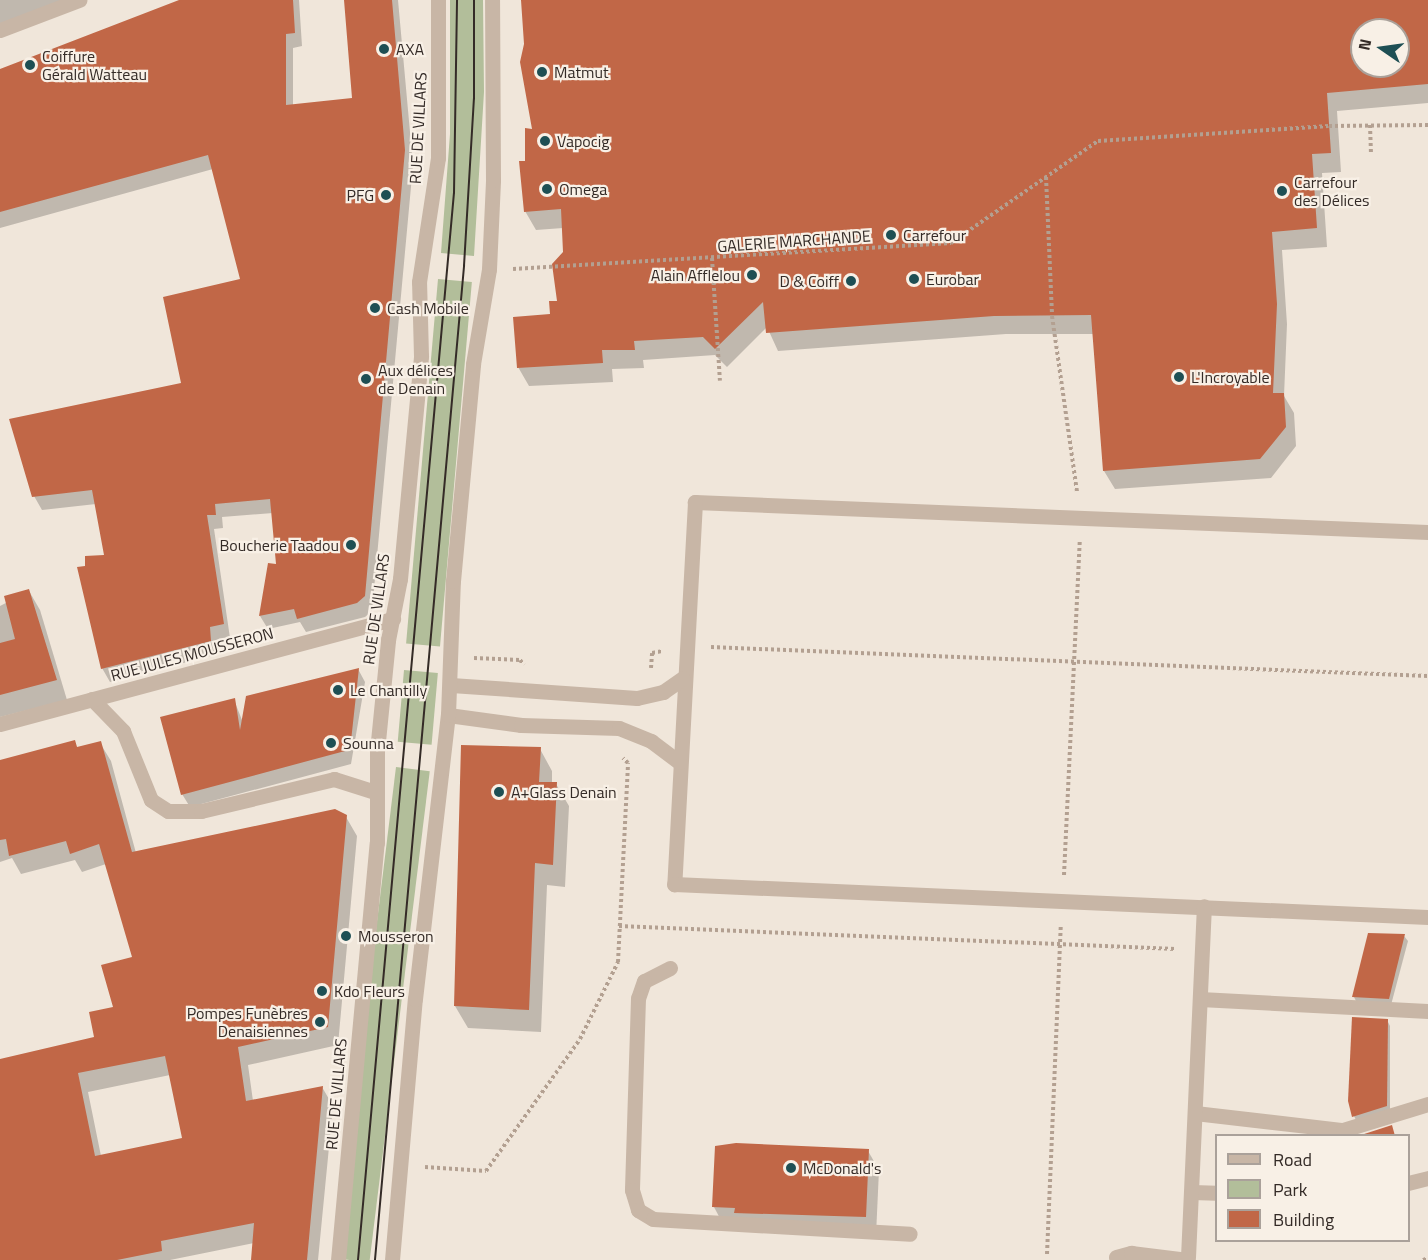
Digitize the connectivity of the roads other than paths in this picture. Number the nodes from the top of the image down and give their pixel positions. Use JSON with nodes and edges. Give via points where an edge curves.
{"nodes":[{"id":1,"x":79,"y":0,"type":"edge"},
{"id":2,"x":438,"y":0,"type":"edge"},
{"id":3,"x":492,"y":0,"type":"edge"},
{"id":4,"x":0,"y":30,"type":"edge"},
{"id":5,"x":1428,"y":532,"type":"edge"},
{"id":6,"x":393,"y":619,"type":"junction"},
{"id":7,"x":683,"y":678,"type":"junction"},
{"id":8,"x":451,"y":685,"type":"junction"},
{"id":9,"x":92,"y":699,"type":"junction"},
{"id":10,"x":448,"y":715,"type":"junction"},
{"id":11,"x":0,"y":724,"type":"edge"},
{"id":12,"x":679,"y":762,"type":"junction"},
{"id":13,"x":375,"y":792,"type":"junction"},
{"id":14,"x":1204,"y":906,"type":"junction"},
{"id":15,"x":1428,"y":917,"type":"edge"},
{"id":16,"x":670,"y":968,"type":"dead end"},
{"id":17,"x":1200,"y":999,"type":"junction"},
{"id":18,"x":1428,"y":1011,"type":"edge"},
{"id":19,"x":1428,"y":1104,"type":"edge"},
{"id":20,"x":1195,"y":1113,"type":"junction"},
{"id":21,"x":1428,"y":1178,"type":"edge"},
{"id":22,"x":1410,"y":1182,"type":"edge"},
{"id":23,"x":1192,"y":1192,"type":"junction"},
{"id":24,"x":1215,"y":1193,"type":"edge"},
{"id":25,"x":910,"y":1234,"type":"dead end"},
{"id":26,"x":1126,"y":1257,"type":"edge"},
{"id":27,"x":1188,"y":1258,"type":"edge"},
{"id":28,"x":338,"y":1260,"type":"edge"},
{"id":29,"x":392,"y":1260,"type":"edge"}],
"edges":[{"from":1,"to":4,"type":"street"},
{"from":2,"to":6,"type":"street","name":"RUE DE VILLARS","via":[[438,158],[420,272],[421,356]]},
{"from":3,"to":8,"type":"street","via":[[493,180],[489,269],[473,364],[454,566]]},
{"from":5,"to":7,"type":"street","via":[[694,502]]},
{"from":6,"to":9,"type":"street","name":"RUE JULES MOUSSERON"},
{"from":6,"to":13,"type":"street","name":"RUE DE VILLARS"},
{"from":7,"to":8,"type":"street","via":[[653,696]]},
{"from":7,"to":12,"type":"street"},
{"from":8,"to":10,"type":"street"},
{"from":9,"to":11,"type":"street","name":"RUE JULES MOUSSERON"},
{"from":9,"to":13,"type":"street","via":[[123,731],[151,800],[168,812],[195,812],[334,778]]},
{"from":10,"to":12,"type":"street","via":[[636,733]]},
{"from":10,"to":29,"type":"street","via":[[434,817]]},
{"from":12,"to":14,"type":"street","via":[[674,884]]},
{"from":13,"to":28,"type":"street","name":"RUE DE VILLARS","via":[[377,843]]},
{"from":14,"to":15,"type":"street"},
{"from":14,"to":17,"type":"street"},
{"from":16,"to":25,"type":"street","via":[[644,981],[638,998],[632,1190],[638,1210],[653,1219]]},
{"from":17,"to":18,"type":"street"},
{"from":17,"to":20,"type":"street"},
{"from":19,"to":20,"type":"street","via":[[1343,1130]]},
{"from":20,"to":23,"type":"street"},
{"from":21,"to":22,"type":"street"},
{"from":23,"to":24,"type":"street"},
{"from":23,"to":27,"type":"street"},
{"from":26,"to":27,"type":"street"}]}
